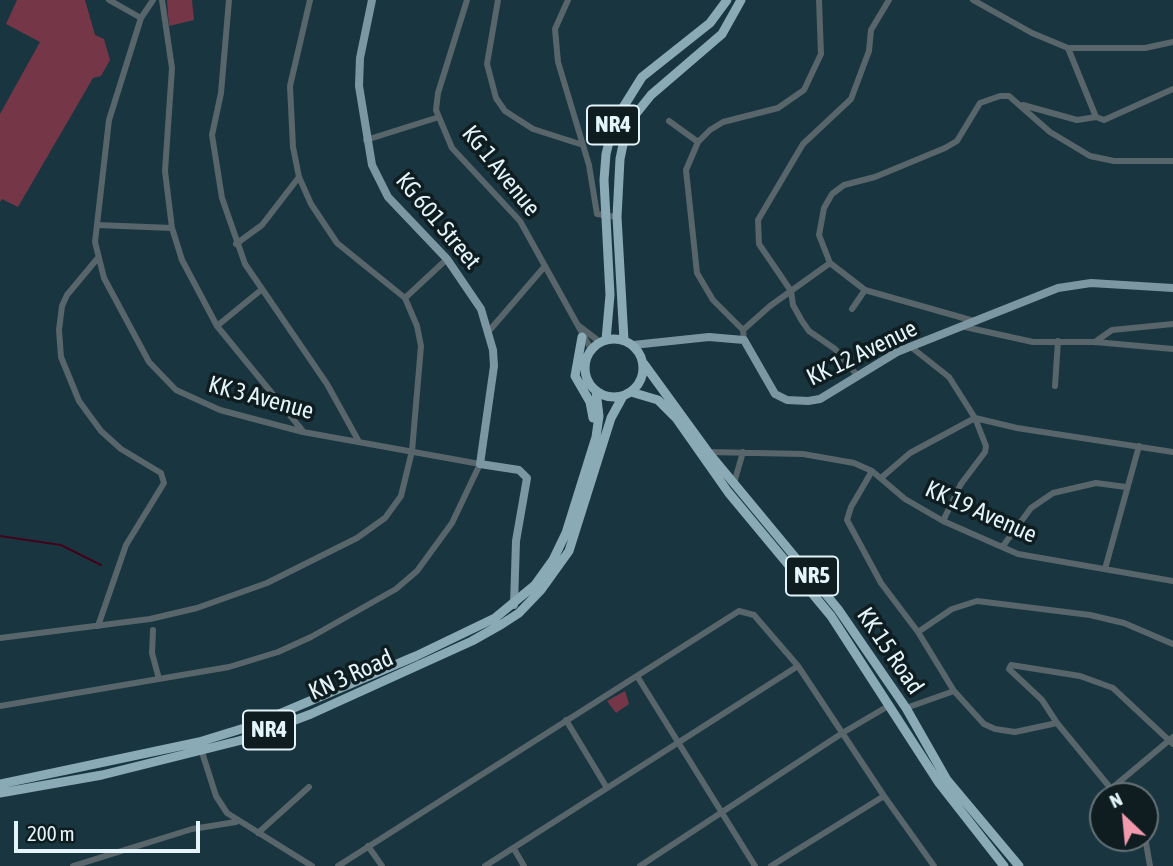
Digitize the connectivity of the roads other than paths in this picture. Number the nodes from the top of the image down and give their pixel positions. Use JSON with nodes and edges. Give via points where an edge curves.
{"nodes":[{"id":1,"x":109,"y":0,"type":"edge"},
{"id":2,"x":153,"y":0,"type":"edge"},
{"id":3,"x":162,"y":0,"type":"edge"},
{"id":4,"x":229,"y":0,"type":"edge"},
{"id":5,"x":310,"y":0,"type":"edge"},
{"id":6,"x":372,"y":0,"type":"edge"},
{"id":7,"x":467,"y":0,"type":"edge"},
{"id":8,"x":498,"y":0,"type":"edge"},
{"id":9,"x":568,"y":0,"type":"edge"},
{"id":10,"x":727,"y":0,"type":"edge"},
{"id":11,"x":741,"y":0,"type":"edge"},
{"id":12,"x":819,"y":0,"type":"edge"},
{"id":13,"x":889,"y":0,"type":"edge"},
{"id":14,"x":973,"y":0,"type":"edge"},
{"id":15,"x":141,"y":18,"type":"junction"},
{"id":16,"x":1173,"y":42,"type":"edge"},
{"id":17,"x":1068,"y":48,"type":"junction"},
{"id":18,"x":1173,"y":89,"type":"edge"},
{"id":19,"x":1020,"y":104,"type":"junction"},
{"id":20,"x":439,"y":117,"type":"junction"},
{"id":21,"x":1096,"y":117,"type":"junction"},
{"id":22,"x":669,"y":121,"type":"dead end"},
{"id":23,"x":366,"y":140,"type":"junction"},
{"id":24,"x":698,"y":142,"type":"junction"},
{"id":25,"x":583,"y":145,"type":"junction"},
{"id":26,"x":1173,"y":161,"type":"edge"},
{"id":27,"x":299,"y":177,"type":"junction"},
{"id":28,"x":605,"y":217,"type":"junction"},
{"id":29,"x":617,"y":217,"type":"junction"},
{"id":30,"x":97,"y":225,"type":"junction"},
{"id":31,"x":172,"y":228,"type":"junction"},
{"id":32,"x":236,"y":244,"type":"junction"},
{"id":33,"x":97,"y":259,"type":"junction"},
{"id":34,"x":447,"y":259,"type":"junction"},
{"id":35,"x":830,"y":263,"type":"junction"},
{"id":36,"x":545,"y":266,"type":"junction"},
{"id":37,"x":101,"y":271,"type":"junction"},
{"id":38,"x":78,"y":282,"type":"junction"},
{"id":39,"x":1173,"y":288,"type":"edge"},
{"id":40,"x":261,"y":290,"type":"junction"},
{"id":41,"x":865,"y":290,"type":"junction"},
{"id":42,"x":791,"y":291,"type":"junction"},
{"id":43,"x":405,"y":298,"type":"junction"},
{"id":44,"x":852,"y":309,"type":"dead end"},
{"id":45,"x":574,"y":319,"type":"junction"},
{"id":46,"x":974,"y":321,"type":"junction"},
{"id":47,"x":1173,"y":324,"type":"edge"},
{"id":48,"x":217,"y":326,"type":"junction"},
{"id":49,"x":965,"y":327,"type":"junction"},
{"id":50,"x":743,"y":330,"type":"junction"},
{"id":51,"x":489,"y":331,"type":"junction"},
{"id":52,"x":582,"y":337,"type":"junction"},
{"id":53,"x":624,"y":340,"type":"junction"},
{"id":54,"x":744,"y":340,"type":"junction"},
{"id":55,"x":603,"y":341,"type":"junction"},
{"id":56,"x":1058,"y":341,"type":"junction"},
{"id":57,"x":1095,"y":342,"type":"junction"},
{"id":58,"x":634,"y":345,"type":"junction"},
{"id":59,"x":911,"y":347,"type":"junction"},
{"id":60,"x":591,"y":349,"type":"junction"},
{"id":61,"x":1173,"y":349,"type":"edge"},
{"id":62,"x":643,"y":364,"type":"junction"},
{"id":63,"x":857,"y":375,"type":"junction"},
{"id":64,"x":1055,"y":386,"type":"dead end"},
{"id":65,"x":596,"y":391,"type":"junction"},
{"id":66,"x":627,"y":394,"type":"junction"},
{"id":67,"x":975,"y":418,"type":"junction"},
{"id":68,"x":303,"y":432,"type":"junction"},
{"id":69,"x":358,"y":440,"type":"junction"},
{"id":70,"x":598,"y":440,"type":"junction"},
{"id":71,"x":1139,"y":446,"type":"junction"},
{"id":72,"x":412,"y":451,"type":"junction"},
{"id":73,"x":708,"y":452,"type":"junction"},
{"id":74,"x":743,"y":452,"type":"junction"},
{"id":75,"x":1173,"y":452,"type":"edge"},
{"id":76,"x":480,"y":464,"type":"junction"},
{"id":77,"x":873,"y":471,"type":"junction"},
{"id":78,"x":881,"y":478,"type":"junction"},
{"id":79,"x":734,"y":483,"type":"junction"},
{"id":80,"x":1126,"y":487,"type":"junction"},
{"id":81,"x":943,"y":521,"type":"junction"},
{"id":82,"x":1003,"y":546,"type":"junction"},
{"id":83,"x":1105,"y":569,"type":"junction"},
{"id":84,"x":514,"y":578,"type":"junction"},
{"id":85,"x":1173,"y":581,"type":"edge"},
{"id":86,"x":527,"y":594,"type":"junction"},
{"id":87,"x":516,"y":609,"type":"junction"},
{"id":88,"x":98,"y":626,"type":"junction"},
{"id":89,"x":153,"y":630,"type":"dead end"},
{"id":90,"x":918,"y":632,"type":"junction"},
{"id":91,"x":0,"y":638,"type":"edge"},
{"id":92,"x":1173,"y":644,"type":"edge"},
{"id":93,"x":798,"y":666,"type":"junction"},
{"id":94,"x":637,"y":676,"type":"junction"},
{"id":95,"x":159,"y":679,"type":"junction"},
{"id":96,"x":954,"y":691,"type":"junction"},
{"id":97,"x":890,"y":705,"type":"junction"},
{"id":98,"x":0,"y":706,"type":"edge"},
{"id":99,"x":906,"y":708,"type":"junction"},
{"id":100,"x":566,"y":720,"type":"junction"},
{"id":101,"x":1057,"y":723,"type":"junction"},
{"id":102,"x":844,"y":732,"type":"junction"},
{"id":103,"x":1172,"y":740,"type":"edge"},
{"id":104,"x":680,"y":743,"type":"junction"},
{"id":105,"x":201,"y":747,"type":"junction"},
{"id":106,"x":1107,"y":782,"type":"edge"},
{"id":107,"x":1120,"y":782,"type":"edge"},
{"id":108,"x":0,"y":784,"type":"edge"},
{"id":109,"x":309,"y":787,"type":"dead end"},
{"id":110,"x":607,"y":788,"type":"junction"},
{"id":111,"x":0,"y":793,"type":"edge"},
{"id":112,"x":884,"y":796,"type":"junction"},
{"id":113,"x":722,"y":815,"type":"junction"},
{"id":114,"x":237,"y":821,"type":"junction"},
{"id":115,"x":258,"y":833,"type":"junction"},
{"id":116,"x":368,"y":846,"type":"junction"},
{"id":117,"x":514,"y":849,"type":"junction"},
{"id":118,"x":73,"y":866,"type":"edge"},
{"id":119,"x":312,"y":866,"type":"edge"},
{"id":120,"x":338,"y":866,"type":"edge"},
{"id":121,"x":382,"y":866,"type":"edge"},
{"id":122,"x":485,"y":866,"type":"edge"},
{"id":123,"x":524,"y":866,"type":"edge"},
{"id":124,"x":640,"y":866,"type":"edge"},
{"id":125,"x":755,"y":866,"type":"edge"},
{"id":126,"x":771,"y":866,"type":"edge"},
{"id":127,"x":934,"y":866,"type":"edge"},
{"id":128,"x":1004,"y":866,"type":"edge"},
{"id":129,"x":1019,"y":866,"type":"edge"}],
"edges":[{"from":1,"to":15,"type":"street"},
{"from":2,"to":15,"type":"street","name":"KK 3 Avenue"},
{"from":3,"to":31,"type":"street","via":[[172,68],[164,171]]},
{"from":4,"to":32,"type":"street","via":[[213,153]]},
{"from":5,"to":27,"type":"street","via":[[290,86]]},
{"from":6,"to":23,"type":"main road","name":"KG 601 Street","via":[[360,58]]},
{"from":7,"to":20,"type":"street","name":"KG 1 Avenue","via":[[438,93]]},
{"from":8,"to":25,"type":"street","via":[[488,64],[496,98],[533,130]]},
{"from":9,"to":25,"type":"street","via":[[557,22],[555,43]]},
{"from":10,"to":28,"type":"highway","number":"NR4","via":[[710,23],[642,77],[628,96],[614,121],[606,154]]},
{"from":11,"to":29,"type":"highway","number":"NR4","via":[[722,34],[667,78],[635,115],[620,159]]},
{"from":12,"to":24,"type":"street","via":[[821,54],[804,90],[778,108],[723,122]]},
{"from":13,"to":42,"type":"street","via":[[871,30],[869,51],[851,99],[803,144],[758,220],[759,244]]},
{"from":14,"to":17,"type":"street"},
{"from":15,"to":30,"type":"street","name":"KK 3 Avenue","via":[[109,120]]},
{"from":16,"to":17,"type":"street","via":[[1145,48]]},
{"from":17,"to":21,"type":"street"},
{"from":18,"to":21,"type":"street","via":[[1104,120]]},
{"from":19,"to":21,"type":"street","via":[[1077,120]]},
{"from":19,"to":26,"type":"street","via":[[1050,132],[1090,156],[1114,161]]},
{"from":19,"to":35,"type":"street","via":[[1009,96],[988,99],[975,108],[957,141],[837,190],[824,208],[819,235]]},
{"from":20,"to":23,"type":"street"},
{"from":20,"to":36,"type":"street","name":"KG 1 Avenue","via":[[452,148],[520,221]]},
{"from":22,"to":24,"type":"street"},
{"from":23,"to":34,"type":"main road","name":"KG 601 Street","via":[[388,197]]},
{"from":24,"to":50,"type":"street","via":[[686,170],[697,273],[713,300]]},
{"from":25,"to":28,"type":"street","via":[[597,214]]},
{"from":27,"to":32,"type":"street","via":[[262,225]]},
{"from":27,"to":43,"type":"street","via":[[337,243]]},
{"from":28,"to":29,"type":"street"},
{"from":28,"to":55,"type":"highway","number":"NR4","via":[[610,295]]},
{"from":29,"to":53,"type":"highway","number":"NR4"},
{"from":30,"to":31,"type":"street"},
{"from":30,"to":33,"type":"street","name":"KK 3 Avenue"},
{"from":31,"to":48,"type":"street","via":[[192,283]]},
{"from":32,"to":40,"type":"street"},
{"from":33,"to":37,"type":"street","name":"KK 3 Avenue"},
{"from":33,"to":38,"type":"street"},
{"from":34,"to":43,"type":"street"},
{"from":34,"to":51,"type":"main road","name":"KG 601 Street","via":[[470,289]]},
{"from":35,"to":41,"type":"street"},
{"from":35,"to":42,"type":"street"},
{"from":36,"to":45,"type":"street","name":"KG 1 Avenue"},
{"from":36,"to":51,"type":"street"},
{"from":37,"to":38,"type":"street"},
{"from":37,"to":68,"type":"street","name":"KK 3 Avenue","via":[[141,350],[176,390],[220,410]]},
{"from":38,"to":88,"type":"street","via":[[67,295],[60,318],[59,340],[67,376],[101,432],[164,478],[162,489],[127,545]]},
{"from":39,"to":46,"type":"main road","name":"KK 12 Avenue","via":[[1074,284]]},
{"from":40,"to":48,"type":"street"},
{"from":40,"to":69,"type":"street","via":[[327,384]]},
{"from":41,"to":44,"type":"street"},
{"from":41,"to":46,"type":"street"},
{"from":42,"to":50,"type":"street"},
{"from":42,"to":63,"type":"street","via":[[793,305],[809,331],[835,349]]},
{"from":43,"to":72,"type":"street","via":[[421,346]]},
{"from":45,"to":52,"type":"street","name":"KG 1 Avenue"},
{"from":45,"to":55,"type":"street","name":"KG 1 Avenue"},
{"from":46,"to":49,"type":"main road","name":"KK 12 Avenue"},
{"from":47,"to":57,"type":"street","via":[[1112,330]]},
{"from":48,"to":68,"type":"street"},
{"from":49,"to":56,"type":"street","via":[[1033,342]]},
{"from":49,"to":59,"type":"main road","name":"KK 12 Avenue"},
{"from":50,"to":54,"type":"street"},
{"from":51,"to":76,"type":"main road","name":"KG 601 Street","via":[[494,366]]},
{"from":52,"to":60,"type":"street","name":"KG 1 Avenue"},
{"from":52,"to":70,"type":"highway","via":[[576,376],[590,402]]},
{"from":53,"to":55,"type":"highway"},
{"from":53,"to":58,"type":"highway"},
{"from":54,"to":58,"type":"main road","via":[[709,337]]},
{"from":54,"to":63,"type":"main road","name":"KK 12 Avenue","via":[[769,388],[787,400],[820,399]]},
{"from":55,"to":60,"type":"highway"},
{"from":56,"to":57,"type":"street"},
{"from":56,"to":64,"type":"street"},
{"from":57,"to":61,"type":"street"},
{"from":58,"to":62,"type":"highway"},
{"from":59,"to":63,"type":"main road","name":"KK 12 Avenue"},
{"from":59,"to":67,"type":"street","via":[[941,367]]},
{"from":60,"to":65,"type":"highway","via":[[586,375]]},
{"from":62,"to":66,"type":"highway","via":[[643,375]]},
{"from":62,"to":73,"type":"highway","name":"KK 15 Road","number":"NR5"},
{"from":65,"to":66,"type":"highway","via":[[605,396]]},
{"from":65,"to":70,"type":"highway"},
{"from":66,"to":70,"type":"highway"},
{"from":66,"to":97,"type":"highway","name":"KK 15 Road","number":"NR5","via":[[654,398],[666,406],[728,492],[831,616]]},
{"from":67,"to":71,"type":"street"},
{"from":67,"to":78,"type":"street","via":[[910,453]]},
{"from":67,"to":81,"type":"street","via":[[985,452],[961,484]]},
{"from":68,"to":69,"type":"street","name":"KK 3 Avenue"},
{"from":69,"to":72,"type":"street","name":"KK 3 Avenue"},
{"from":70,"to":86,"type":"highway","name":"KN 3 Road","number":"NR4","via":[[554,561]]},
{"from":70,"to":87,"type":"highway","name":"KN 3 Road","via":[[576,536],[541,590]]},
{"from":71,"to":75,"type":"street"},
{"from":71,"to":80,"type":"street"},
{"from":72,"to":76,"type":"street","name":"KK 3 Avenue"},
{"from":72,"to":88,"type":"street","via":[[406,486],[394,509],[374,527],[323,557],[267,583],[197,607]]},
{"from":73,"to":74,"type":"street","name":"KK 19 Avenue"},
{"from":73,"to":79,"type":"highway","name":"KK 15 Road","number":"NR5"},
{"from":74,"to":77,"type":"street","name":"KK 19 Avenue","via":[[832,457]]},
{"from":74,"to":79,"type":"street"},
{"from":76,"to":84,"type":"main road","name":"KK 3 Avenue","via":[[519,470],[527,478]]},
{"from":76,"to":95,"type":"street","via":[[434,551],[396,589],[278,652],[229,667]]},
{"from":77,"to":78,"type":"street","name":"KK 19 Avenue"},
{"from":77,"to":90,"type":"street","via":[[847,520],[881,583]]},
{"from":78,"to":81,"type":"street","name":"KK 19 Avenue","via":[[905,499]]},
{"from":79,"to":99,"type":"highway","name":"KK 15 Road","number":"NR5","via":[[838,609]]},
{"from":80,"to":82,"type":"street","via":[[1096,484],[1053,493],[1031,508]]},
{"from":80,"to":83,"type":"street"},
{"from":81,"to":82,"type":"street","name":"KK 19 Avenue"},
{"from":82,"to":83,"type":"street","name":"KK 19 Avenue","via":[[1030,557]]},
{"from":83,"to":85,"type":"street","name":"KK 19 Avenue"},
{"from":84,"to":86,"type":"main road"},
{"from":84,"to":87,"type":"main road","name":"KK 3 Avenue"},
{"from":86,"to":87,"type":"highway","name":"KN 3 Road","number":"NR4"},
{"from":87,"to":105,"type":"highway","name":"KN 3 Road","number":"NR4","via":[[472,641],[311,714]]},
{"from":88,"to":91,"type":"street"},
{"from":89,"to":95,"type":"street","via":[[152,653]]},
{"from":90,"to":92,"type":"street","via":[[952,609],[977,601],[1124,623]]},
{"from":90,"to":96,"type":"street"},
{"from":93,"to":94,"type":"street","via":[[754,615],[739,611]]},
{"from":93,"to":102,"type":"street"},
{"from":93,"to":104,"type":"street"},
{"from":94,"to":100,"type":"street"},
{"from":94,"to":104,"type":"street"},
{"from":95,"to":98,"type":"street"},
{"from":96,"to":99,"type":"street"},
{"from":96,"to":101,"type":"street","via":[[984,724],[995,729],[1015,732]]},
{"from":97,"to":102,"type":"street"},
{"from":97,"to":128,"type":"highway","name":"KK 15 Road","number":"NR5","via":[[946,792]]},
{"from":99,"to":129,"type":"highway","name":"KK 15 Road","number":"NR5","via":[[947,780]]},
{"from":100,"to":110,"type":"street"},
{"from":100,"to":116,"type":"street"},
{"from":101,"to":103,"type":"street","via":[[1042,700],[1009,669],[1011,665],[1093,679],[1114,688]]},
{"from":101,"to":106,"type":"street"},
{"from":102,"to":112,"type":"street"},
{"from":102,"to":113,"type":"street"},
{"from":103,"to":107,"type":"street"},
{"from":104,"to":110,"type":"street"},
{"from":104,"to":113,"type":"street"},
{"from":105,"to":108,"type":"highway","name":"KN 3 Road","number":"NR4"},
{"from":105,"to":111,"type":"highway","name":"KN 3 Road","number":"NR4","via":[[102,775]]},
{"from":105,"to":114,"type":"street","via":[[216,796]]},
{"from":109,"to":115,"type":"street"},
{"from":110,"to":117,"type":"street"},
{"from":112,"to":126,"type":"street"},
{"from":112,"to":127,"type":"street"},
{"from":113,"to":124,"type":"street"},
{"from":113,"to":125,"type":"street"},
{"from":114,"to":115,"type":"street"},
{"from":114,"to":118,"type":"street","via":[[192,829]]},
{"from":115,"to":119,"type":"street"},
{"from":116,"to":120,"type":"street"},
{"from":116,"to":121,"type":"street"},
{"from":117,"to":122,"type":"street"},
{"from":117,"to":123,"type":"street"}]}
